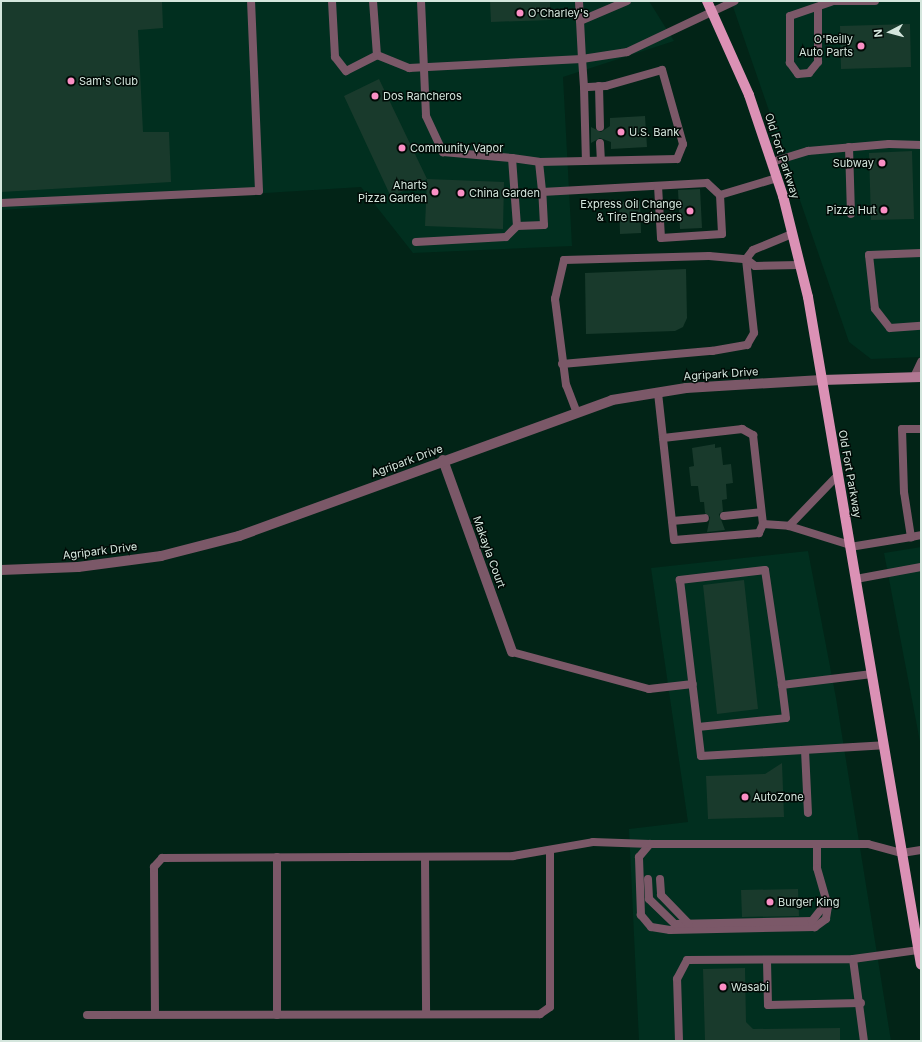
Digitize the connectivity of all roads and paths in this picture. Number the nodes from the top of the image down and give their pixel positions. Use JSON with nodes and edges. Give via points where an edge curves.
{"nodes":[{"id":1,"x":251,"y":1,"type":"edge"},
{"id":2,"x":332,"y":1,"type":"edge"},
{"id":3,"x":373,"y":1,"type":"edge"},
{"id":4,"x":421,"y":1,"type":"edge"},
{"id":5,"x":579,"y":1,"type":"edge"},
{"id":6,"x":627,"y":1,"type":"edge"},
{"id":7,"x":707,"y":1,"type":"edge"},
{"id":8,"x":735,"y":1,"type":"edge"},
{"id":9,"x":875,"y":1,"type":"edge"},
{"id":10,"x":831,"y":2,"type":"edge"},
{"id":11,"x":818,"y":8,"type":"junction"},
{"id":12,"x":712,"y":11,"type":"junction"},
{"id":13,"x":580,"y":21,"type":"junction"},
{"id":14,"x":377,"y":55,"type":"junction"},
{"id":15,"x":582,"y":59,"type":"junction"},
{"id":16,"x":425,"y":68,"type":"junction"},
{"id":17,"x":599,"y":86,"type":"junction"},
{"id":18,"x":584,"y":87,"type":"junction"},
{"id":19,"x":600,"y":126,"type":"dead end"},
{"id":20,"x":600,"y":143,"type":"dead end"},
{"id":21,"x":921,"y":145,"type":"edge"},
{"id":22,"x":848,"y":147,"type":"junction"},
{"id":23,"x":512,"y":158,"type":"junction"},
{"id":24,"x":601,"y":160,"type":"junction"},
{"id":25,"x":586,"y":161,"type":"junction"},
{"id":26,"x":539,"y":162,"type":"junction"},
{"id":27,"x":772,"y":162,"type":"junction"},
{"id":28,"x":777,"y":178,"type":"junction"},
{"id":29,"x":658,"y":186,"type":"junction"},
{"id":30,"x":542,"y":192,"type":"junction"},
{"id":31,"x":720,"y":195,"type":"junction"},
{"id":32,"x":1,"y":203,"type":"edge"},
{"id":33,"x":851,"y":214,"type":"dead end"},
{"id":34,"x":517,"y":226,"type":"junction"},
{"id":35,"x":792,"y":234,"type":"junction"},
{"id":36,"x":416,"y":242,"type":"dead end"},
{"id":37,"x":921,"y":253,"type":"edge"},
{"id":38,"x":746,"y":259,"type":"junction"},
{"id":39,"x":799,"y":265,"type":"junction"},
{"id":40,"x":921,"y":326,"type":"edge"},
{"id":41,"x":921,"y":362,"type":"edge"},
{"id":42,"x":562,"y":364,"type":"junction"},
{"id":43,"x":918,"y":377,"type":"edge"},
{"id":44,"x":822,"y":380,"type":"junction"},
{"id":45,"x":658,"y":393,"type":"junction"},
{"id":46,"x":577,"y":413,"type":"junction"},
{"id":47,"x":921,"y":429,"type":"edge"},
{"id":48,"x":663,"y":438,"type":"junction"},
{"id":49,"x":443,"y":460,"type":"junction"},
{"id":50,"x":838,"y":475,"type":"junction"},
{"id":51,"x":761,"y":512,"type":"junction"},
{"id":52,"x":724,"y":516,"type":"dead end"},
{"id":53,"x":706,"y":518,"type":"dead end"},
{"id":54,"x":672,"y":521,"type":"junction"},
{"id":55,"x":762,"y":524,"type":"junction"},
{"id":56,"x":788,"y":526,"type":"junction"},
{"id":57,"x":921,"y":536,"type":"edge"},
{"id":58,"x":911,"y":537,"type":"junction"},
{"id":59,"x":850,"y":546,"type":"junction"},
{"id":60,"x":921,"y":567,"type":"edge"},
{"id":61,"x":1,"y":570,"type":"edge"},
{"id":62,"x":856,"y":579,"type":"junction"},
{"id":63,"x":512,"y":652,"type":"joint"},
{"id":64,"x":872,"y":674,"type":"junction"},
{"id":65,"x":693,"y":684,"type":"junction"},
{"id":66,"x":782,"y":685,"type":"junction"},
{"id":67,"x":698,"y":727,"type":"junction"},
{"id":68,"x":884,"y":745,"type":"junction"},
{"id":69,"x":805,"y":750,"type":"junction"},
{"id":70,"x":808,"y":813,"type":"dead end"},
{"id":71,"x":650,"y":844,"type":"junction"},
{"id":72,"x":817,"y":844,"type":"junction"},
{"id":73,"x":550,"y":850,"type":"junction"},
{"id":74,"x":921,"y":850,"type":"edge"},
{"id":75,"x":902,"y":853,"type":"junction"},
{"id":76,"x":277,"y":857,"type":"junction"},
{"id":77,"x":425,"y":857,"type":"junction"},
{"id":78,"x":648,"y":879,"type":"dead end"},
{"id":79,"x":660,"y":879,"type":"dead end"},
{"id":80,"x":828,"y":902,"type":"junction"},
{"id":81,"x":689,"y":924,"type":"junction"},
{"id":82,"x":918,"y":934,"type":"edge"},
{"id":83,"x":919,"y":950,"type":"junction"},
{"id":84,"x":853,"y":959,"type":"junction"},
{"id":85,"x":767,"y":961,"type":"junction"},
{"id":86,"x":921,"y":965,"type":"edge"},
{"id":87,"x":861,"y":1003,"type":"junction"},
{"id":88,"x":155,"y":1014,"type":"junction"},
{"id":89,"x":426,"y":1014,"type":"junction"},
{"id":90,"x":87,"y":1015,"type":"dead end"},
{"id":91,"x":277,"y":1015,"type":"junction"},
{"id":92,"x":679,"y":1041,"type":"edge"},
{"id":93,"x":864,"y":1041,"type":"edge"}],
"edges":[{"from":1,"to":32,"type":"lane","via":[[259,191]]},
{"from":2,"to":14,"type":"lane","via":[[335,57],[346,71]]},
{"from":3,"to":14,"type":"lane"},
{"from":4,"to":16,"type":"lane"},
{"from":5,"to":13,"type":"lane"},
{"from":6,"to":13,"type":"lane"},
{"from":7,"to":12,"type":"main road","name":"Old Fort Parkway"},
{"from":8,"to":12,"type":"lane"},
{"from":9,"to":10,"type":"lane"},
{"from":10,"to":11,"type":"lane"},
{"from":11,"to":11,"type":"lane","via":[[795,12],[788,22],[790,63],[798,74],[809,73],[818,62]]},
{"from":12,"to":15,"type":"lane","via":[[627,52]]},
{"from":12,"to":27,"type":"main road","name":"Old Fort Parkway","via":[[749,95]]},
{"from":13,"to":15,"type":"lane"},
{"from":14,"to":16,"type":"lane","via":[[409,68]]},
{"from":15,"to":16,"type":"lane"},
{"from":15,"to":18,"type":"lane"},
{"from":16,"to":23,"type":"lane","via":[[426,116],[442,152]]},
{"from":17,"to":18,"type":"lane"},
{"from":17,"to":19,"type":"lane"},
{"from":17,"to":24,"type":"lane","via":[[662,70],[683,144],[677,158]]},
{"from":18,"to":25,"type":"lane"},
{"from":20,"to":24,"type":"lane"},
{"from":21,"to":22,"type":"lane"},
{"from":22,"to":27,"type":"lane","via":[[808,151]]},
{"from":22,"to":33,"type":"lane"},
{"from":23,"to":26,"type":"lane"},
{"from":23,"to":34,"type":"lane"},
{"from":24,"to":25,"type":"lane"},
{"from":25,"to":26,"type":"lane"},
{"from":26,"to":30,"type":"lane"},
{"from":27,"to":28,"type":"main road","name":"Old Fort Parkway"},
{"from":28,"to":31,"type":"lane"},
{"from":28,"to":35,"type":"main road","name":"Old Fort Parkway"},
{"from":29,"to":30,"type":"lane"},
{"from":29,"to":31,"type":"lane","via":[[707,183]]},
{"from":29,"to":31,"type":"lane","via":[[661,238],[722,234]]},
{"from":30,"to":34,"type":"lane","via":[[544,225]]},
{"from":34,"to":36,"type":"lane","via":[[506,237]]},
{"from":35,"to":38,"type":"lane","via":[[754,250]]},
{"from":35,"to":39,"type":"main road","name":"Old Fort Parkway"},
{"from":37,"to":40,"type":"lane","via":[[869,255],[875,309],[890,328]]},
{"from":38,"to":39,"type":"lane","via":[[755,266]]},
{"from":38,"to":42,"type":"lane","via":[[754,333],[747,345],[712,351]]},
{"from":38,"to":42,"type":"lane","via":[[709,256],[564,260],[555,299]]},
{"from":39,"to":44,"type":"main road","name":"Old Fort Parkway"},
{"from":41,"to":43,"type":"lane"},
{"from":42,"to":46,"type":"lane"},
{"from":43,"to":44,"type":"street"},
{"from":44,"to":45,"type":"street","name":"Agripark Drive","via":[[686,388]]},
{"from":44,"to":50,"type":"main road","name":"Old Fort Parkway"},
{"from":45,"to":46,"type":"street","name":"Agripark Drive","via":[[612,400]]},
{"from":45,"to":48,"type":"lane"},
{"from":46,"to":49,"type":"street","name":"Agripark Drive"},
{"from":47,"to":58,"type":"lane","via":[[902,429],[904,492]]},
{"from":48,"to":51,"type":"lane","via":[[748,431],[753,435]]},
{"from":48,"to":54,"type":"lane"},
{"from":49,"to":61,"type":"street","name":"Agripark Drive","via":[[239,536],[161,556],[78,567]]},
{"from":49,"to":63,"type":"street","name":"Makayla Court"},
{"from":50,"to":56,"type":"lane"},
{"from":50,"to":59,"type":"main road","name":"Old Fort Parkway"},
{"from":51,"to":52,"type":"lane"},
{"from":51,"to":55,"type":"lane"},
{"from":53,"to":54,"type":"lane"},
{"from":54,"to":55,"type":"lane","via":[[674,540],[759,533]]},
{"from":55,"to":56,"type":"lane"},
{"from":56,"to":59,"type":"lane"},
{"from":57,"to":58,"type":"lane"},
{"from":58,"to":59,"type":"lane"},
{"from":59,"to":62,"type":"main road","name":"Old Fort Parkway"},
{"from":60,"to":62,"type":"lane"},
{"from":62,"to":64,"type":"main road","name":"Old Fort Parkway"},
{"from":63,"to":65,"type":"lane","via":[[649,689]]},
{"from":64,"to":66,"type":"lane"},
{"from":64,"to":68,"type":"main road","name":"Old Fort Parkway"},
{"from":65,"to":66,"type":"lane","via":[[680,580],[765,570]]},
{"from":65,"to":67,"type":"lane"},
{"from":66,"to":67,"type":"lane","via":[[786,718]]},
{"from":67,"to":69,"type":"lane","via":[[701,756]]},
{"from":68,"to":69,"type":"lane"},
{"from":68,"to":75,"type":"main road","name":"Old Fort Parkway"},
{"from":69,"to":70,"type":"lane"},
{"from":71,"to":72,"type":"lane"},
{"from":71,"to":73,"type":"lane","via":[[593,842]]},
{"from":71,"to":80,"type":"lane","via":[[639,858],[639,880],[641,915],[651,927],[707,930],[815,927],[826,919]]},
{"from":72,"to":75,"type":"lane","via":[[868,844]]},
{"from":72,"to":80,"type":"lane","via":[[817,868]]},
{"from":73,"to":77,"type":"lane","via":[[513,856]]},
{"from":73,"to":89,"type":"lane","via":[[550,1007],[540,1014]]},
{"from":74,"to":75,"type":"lane"},
{"from":75,"to":82,"type":"main road","name":"Old Fort Parkway"},
{"from":76,"to":77,"type":"lane"},
{"from":76,"to":88,"type":"lane","via":[[162,858],[154,867]]},
{"from":76,"to":91,"type":"lane"},
{"from":77,"to":89,"type":"lane"},
{"from":78,"to":81,"type":"lane","via":[[648,899],[668,921]]},
{"from":79,"to":81,"type":"lane","via":[[661,895]]},
{"from":80,"to":81,"type":"lane","via":[[812,921]]},
{"from":82,"to":83,"type":"main road","name":"Old Fort Parkway"},
{"from":83,"to":84,"type":"lane"},
{"from":83,"to":86,"type":"main road","name":"Old Fort Parkway"},
{"from":84,"to":85,"type":"lane"},
{"from":84,"to":87,"type":"lane"},
{"from":85,"to":87,"type":"lane","via":[[768,1005]]},
{"from":85,"to":92,"type":"lane","via":[[687,960],[677,979]]},
{"from":87,"to":93,"type":"lane"},
{"from":88,"to":90,"type":"lane"},
{"from":88,"to":91,"type":"lane"},
{"from":89,"to":91,"type":"lane"}]}
